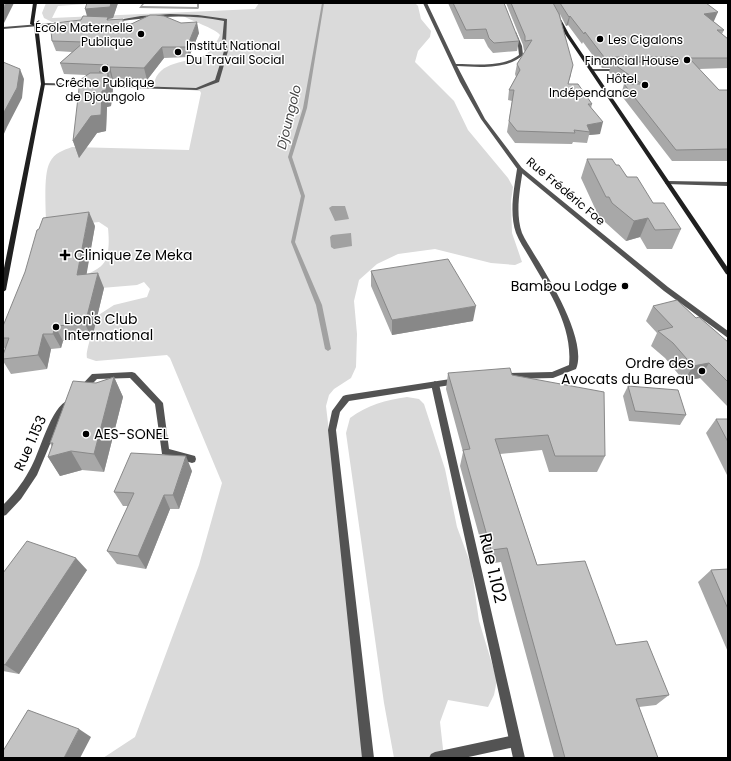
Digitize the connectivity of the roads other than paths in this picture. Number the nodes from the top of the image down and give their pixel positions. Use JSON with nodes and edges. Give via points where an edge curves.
{"nodes":[{"id":1,"x":35,"y":3,"type":"edge"},
{"id":2,"x":425,"y":3,"type":"edge"},
{"id":3,"x":550,"y":3,"type":"edge"},
{"id":4,"x":70,"y":24,"type":"edge"},
{"id":5,"x":511,"y":24,"type":"edge"},
{"id":6,"x":34,"y":25,"type":"junction"},
{"id":7,"x":137,"y":25,"type":"edge"},
{"id":8,"x":3,"y":28,"type":"edge"},
{"id":9,"x":455,"y":65,"type":"junction"},
{"id":10,"x":592,"y":70,"type":"junction"},
{"id":11,"x":626,"y":70,"type":"edge"},
{"id":12,"x":43,"y":84,"type":"junction"},
{"id":13,"x":520,"y":169,"type":"junction"},
{"id":14,"x":668,"y":184,"type":"junction"},
{"id":15,"x":728,"y":184,"type":"edge"},
{"id":16,"x":728,"y":273,"type":"edge"},
{"id":17,"x":3,"y":290,"type":"edge"},
{"id":18,"x":728,"y":335,"type":"edge"},
{"id":19,"x":497,"y":376,"type":"edge"},
{"id":20,"x":466,"y":380,"type":"edge"},
{"id":21,"x":435,"y":384,"type":"junction"},
{"id":22,"x":192,"y":459,"type":"dead end"},
{"id":23,"x":3,"y":512,"type":"edge"},
{"id":24,"x":515,"y":741,"type":"junction"},
{"id":25,"x":368,"y":758,"type":"edge"},
{"id":26,"x":435,"y":758,"type":"edge"},
{"id":27,"x":519,"y":758,"type":"edge"}],
"edges":[{"from":1,"to":6,"type":"street"},
{"from":2,"to":9,"type":"street","name":"Rue Frédéric Foe"},
{"from":3,"to":10,"type":"street","via":[[567,34]]},
{"from":4,"to":6,"type":"street"},
{"from":5,"to":9,"type":"street","via":[[520,46],[520,55],[517,59],[500,63]]},
{"from":6,"to":8,"type":"street"},
{"from":6,"to":12,"type":"street"},
{"from":7,"to":12,"type":"street","via":[[109,22],[190,15],[226,20],[226,51],[217,81],[197,89]]},
{"from":9,"to":13,"type":"street","name":"Rue Frédéric Foe","via":[[483,119]]},
{"from":10,"to":11,"type":"street"},
{"from":10,"to":14,"type":"street"},
{"from":12,"to":17,"type":"street"},
{"from":13,"to":18,"type":"street","name":"Rue Frédéric Foe"},
{"from":13,"to":19,"type":"street","via":[[516,199],[519,233],[560,306],[573,343],[574,361],[572,367],[553,375]]},
{"from":14,"to":15,"type":"street"},
{"from":14,"to":16,"type":"street"},
{"from":20,"to":21,"type":"street"},
{"from":21,"to":24,"type":"street","name":"Rue 1.102"},
{"from":21,"to":25,"type":"street","via":[[346,398],[336,411],[332,430]]},
{"from":22,"to":23,"type":"street","name":"Rue 1.153","via":[[165,451],[159,403],[132,375],[95,376],[57,416],[34,472],[18,496]]},
{"from":24,"to":26,"type":"street"},
{"from":24,"to":27,"type":"street","name":"Rue 1.102"}]}
